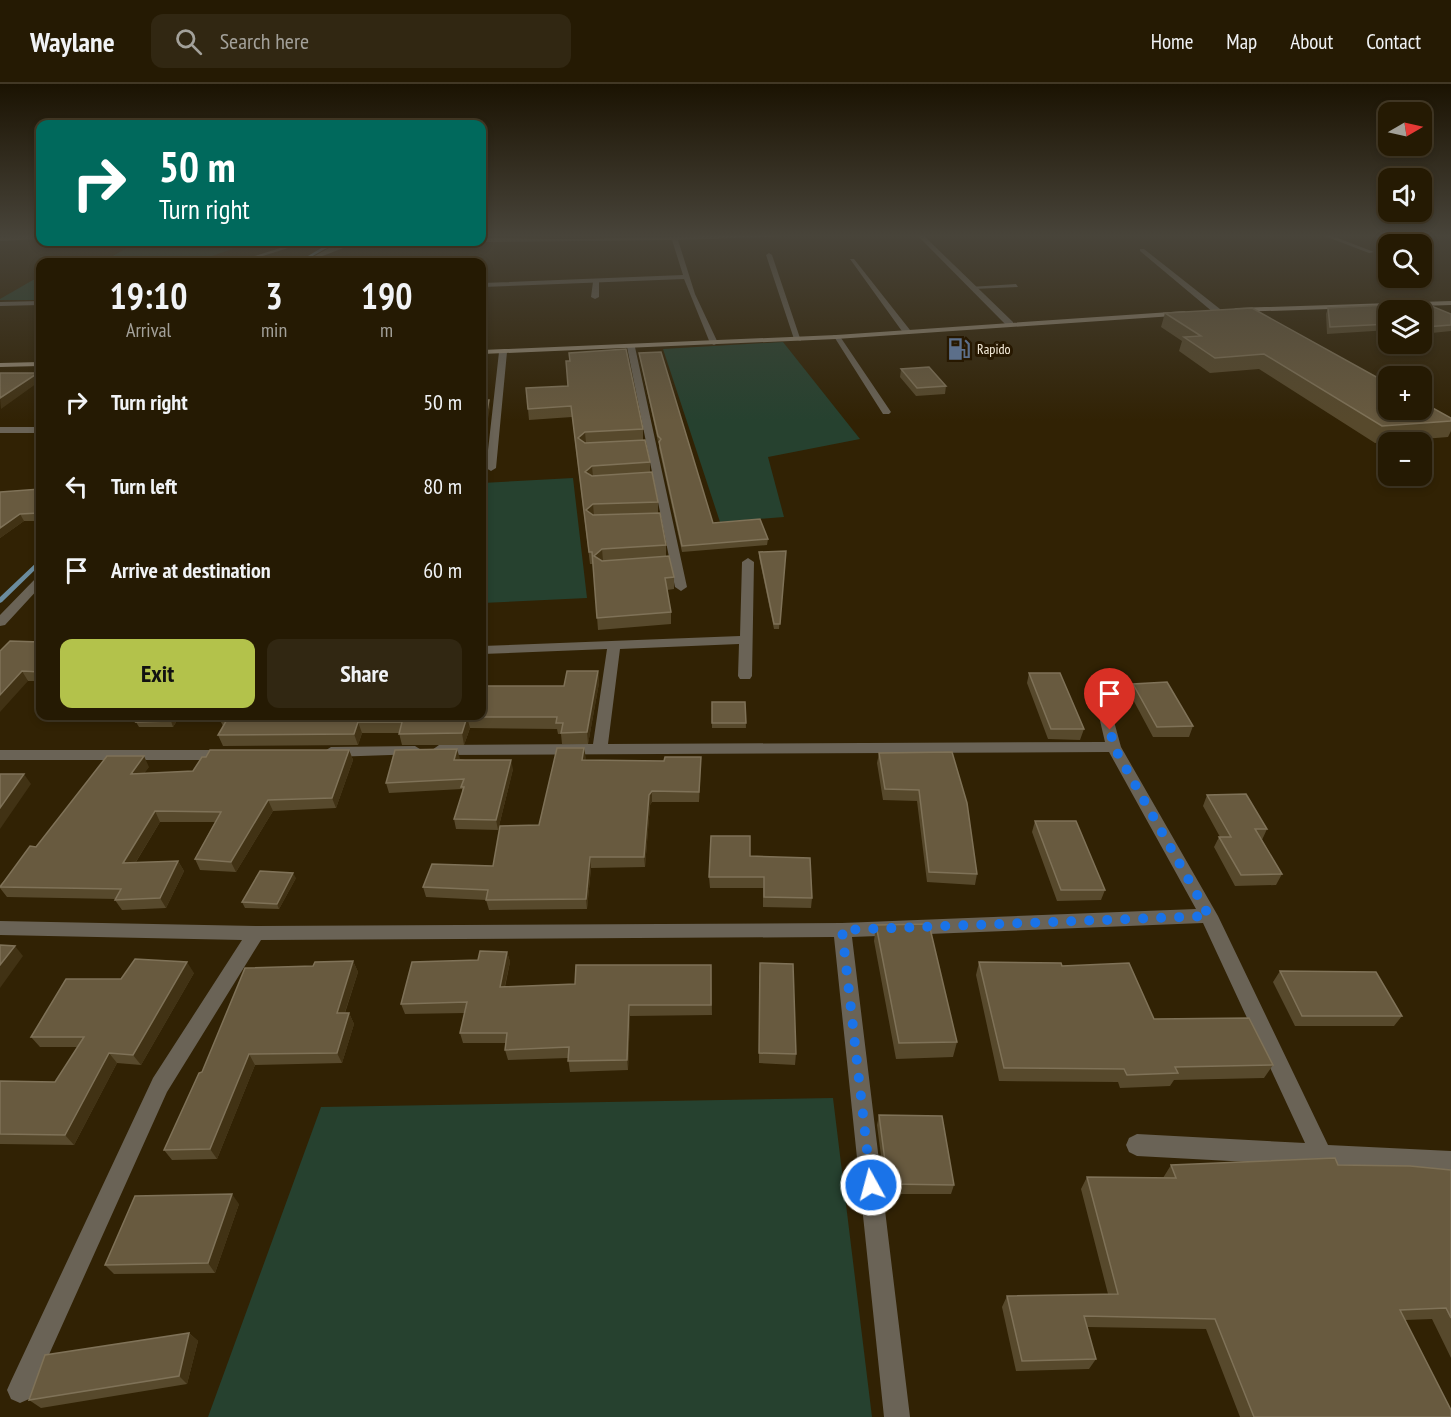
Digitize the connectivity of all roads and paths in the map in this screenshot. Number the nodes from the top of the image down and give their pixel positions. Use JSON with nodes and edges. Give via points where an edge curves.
{"nodes":[{"id":1,"x":695,"y":297,"type":"edge"},
{"id":2,"x":784,"y":297,"type":"edge"},
{"id":3,"x":880,"y":297,"type":"edge"},
{"id":4,"x":983,"y":297,"type":"edge"},
{"id":5,"x":1200,"y":297,"type":"edge"},
{"id":6,"x":36,"y":303,"type":"edge"},
{"id":7,"x":1451,"y":303,"type":"edge"},
{"id":8,"x":0,"y":304,"type":"edge"},
{"id":9,"x":1217,"y":311,"type":"junction"},
{"id":10,"x":1205,"y":312,"type":"edge"},
{"id":11,"x":1194,"y":313,"type":"edge"},
{"id":12,"x":1010,"y":324,"type":"junction"},
{"id":13,"x":907,"y":332,"type":"junction"},
{"id":14,"x":836,"y":337,"type":"junction"},
{"id":15,"x":798,"y":339,"type":"junction"},
{"id":16,"x":714,"y":343,"type":"junction"},
{"id":17,"x":631,"y":346,"type":"junction"},
{"id":18,"x":486,"y":352,"type":"edge"},
{"id":19,"x":503,"y":352,"type":"junction"},
{"id":20,"x":36,"y":364,"type":"edge"},
{"id":21,"x":0,"y":365,"type":"edge"},
{"id":22,"x":886,"y":412,"type":"dead end"},
{"id":23,"x":0,"y":430,"type":"edge"},
{"id":24,"x":36,"y":430,"type":"edge"},
{"id":25,"x":654,"y":444,"type":"junction"},
{"id":26,"x":642,"y":445,"type":"edge"},
{"id":27,"x":491,"y":468,"type":"dead end"},
{"id":28,"x":748,"y":562,"type":"dead end"},
{"id":29,"x":36,"y":585,"type":"edge"},
{"id":30,"x":681,"y":587,"type":"dead end"},
{"id":31,"x":0,"y":622,"type":"edge"},
{"id":32,"x":745,"y":640,"type":"junction"},
{"id":33,"x":614,"y":646,"type":"junction"},
{"id":34,"x":486,"y":650,"type":"edge"},
{"id":35,"x":745,"y":676,"type":"dead end"},
{"id":36,"x":1101,"y":695,"type":"dead end"},
{"id":37,"x":1114,"y":747,"type":"junction"},
{"id":38,"x":600,"y":749,"type":"junction"},
{"id":39,"x":318,"y":753,"type":"edge"},
{"id":40,"x":238,"y":754,"type":"edge"},
{"id":41,"x":0,"y":755,"type":"edge"},
{"id":42,"x":1209,"y":916,"type":"junction"},
{"id":43,"x":0,"y":928,"type":"edge"},
{"id":44,"x":842,"y":930,"type":"junction"},
{"id":45,"x":256,"y":933,"type":"junction"},
{"id":46,"x":1137,"y":1144,"type":"dead end"},
{"id":47,"x":1321,"y":1153,"type":"junction"},
{"id":48,"x":1451,"y":1162,"type":"edge"},
{"id":49,"x":20,"y":1390,"type":"dead end"},
{"id":50,"x":897,"y":1417,"type":"edge"}],
"edges":[{"from":1,"to":16,"type":"street"},
{"from":2,"to":15,"type":"street"},
{"from":3,"to":13,"type":"street"},
{"from":4,"to":12,"type":"street"},
{"from":5,"to":9,"type":"street"},
{"from":6,"to":8,"type":"street"},
{"from":7,"to":9,"type":"main road"},
{"from":9,"to":10,"type":"main road"},
{"from":11,"to":12,"type":"main road"},
{"from":12,"to":13,"type":"main road"},
{"from":13,"to":14,"type":"main road"},
{"from":14,"to":15,"type":"main road"},
{"from":14,"to":22,"type":"street"},
{"from":15,"to":16,"type":"main road"},
{"from":16,"to":17,"type":"main road"},
{"from":17,"to":19,"type":"main road"},
{"from":17,"to":25,"type":"street"},
{"from":18,"to":19,"type":"main road"},
{"from":19,"to":27,"type":"street"},
{"from":20,"to":21,"type":"main road"},
{"from":23,"to":24,"type":"street"},
{"from":25,"to":26,"type":"street"},
{"from":25,"to":30,"type":"street","via":[[654,478],[671,562]]},
{"from":28,"to":32,"type":"street"},
{"from":29,"to":31,"type":"street"},
{"from":32,"to":33,"type":"street"},
{"from":32,"to":35,"type":"street"},
{"from":33,"to":34,"type":"street"},
{"from":33,"to":38,"type":"street"},
{"from":36,"to":37,"type":"street"},
{"from":37,"to":38,"type":"street"},
{"from":37,"to":42,"type":"street"},
{"from":38,"to":39,"type":"street"},
{"from":40,"to":41,"type":"street"},
{"from":42,"to":44,"type":"street"},
{"from":42,"to":47,"type":"street"},
{"from":43,"to":45,"type":"street"},
{"from":44,"to":45,"type":"street"},
{"from":44,"to":50,"type":"street"},
{"from":45,"to":49,"type":"street","via":[[160,1085]]},
{"from":46,"to":47,"type":"street"},
{"from":47,"to":48,"type":"street"}]}
